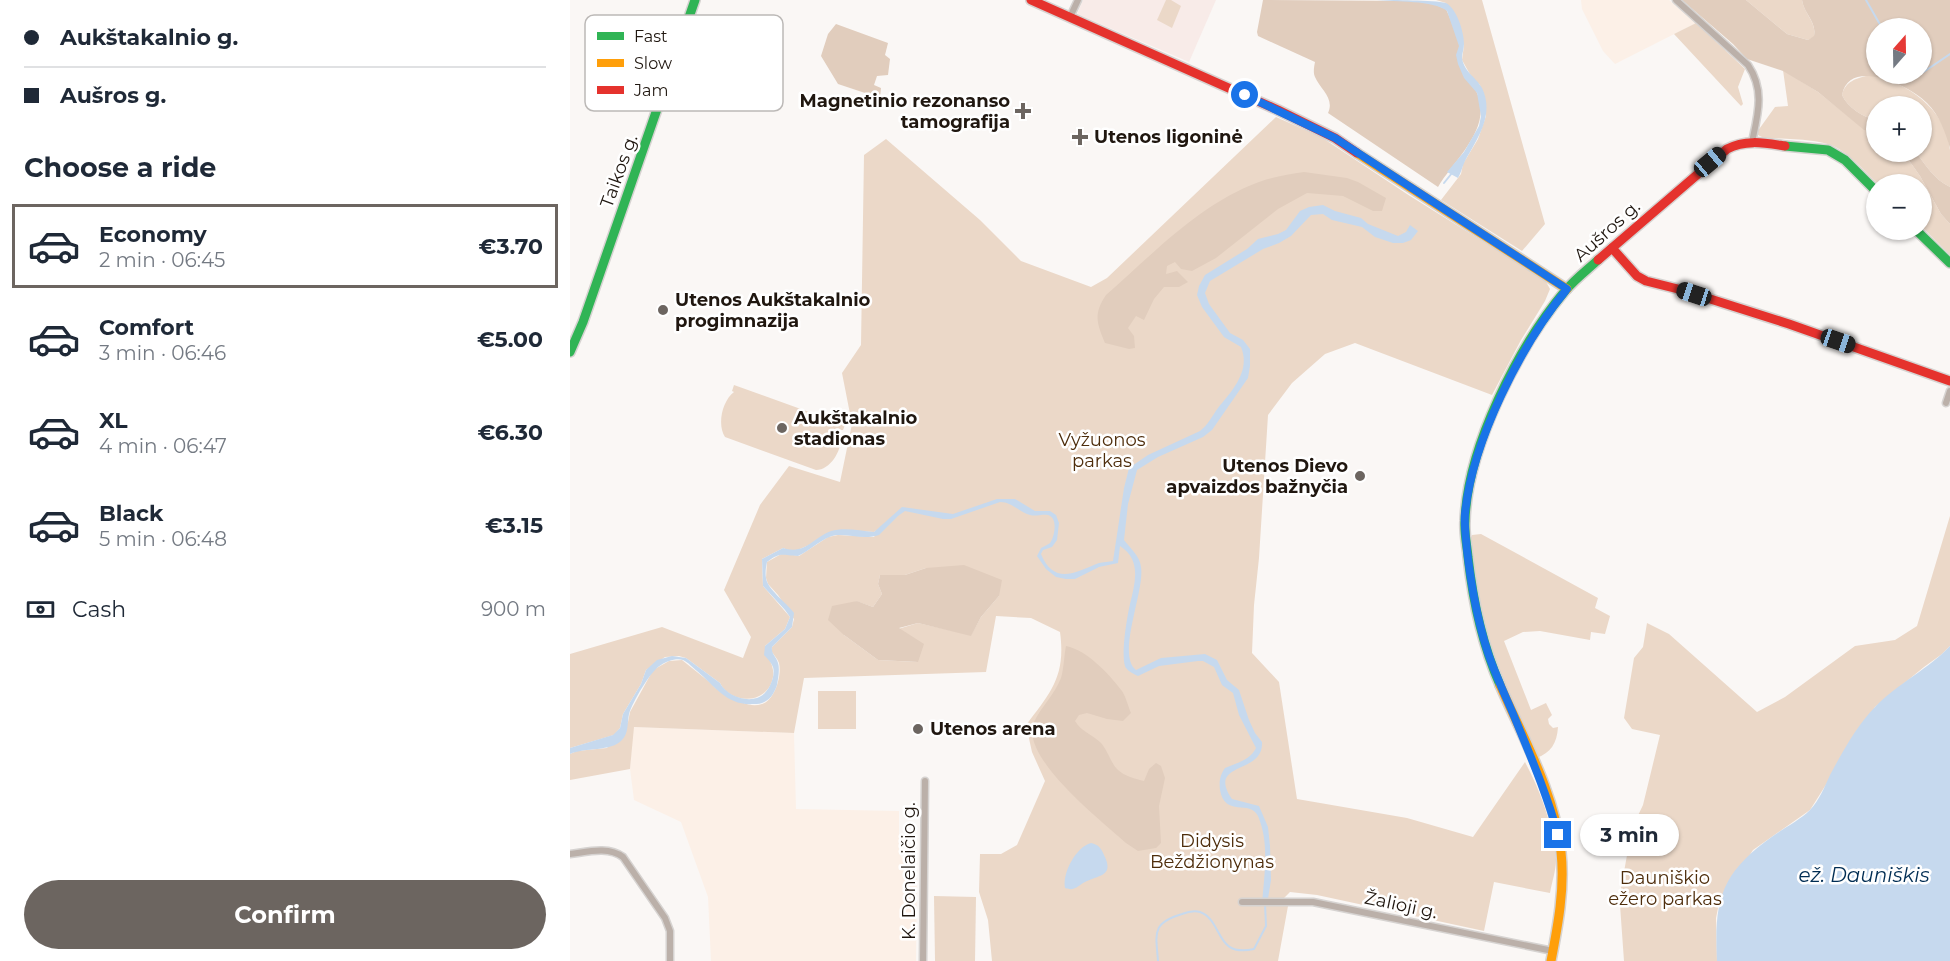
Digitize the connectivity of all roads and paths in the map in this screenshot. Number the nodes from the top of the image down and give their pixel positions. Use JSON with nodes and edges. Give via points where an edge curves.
{"nodes":[{"id":1,"x":695,"y":0,"type":"edge"},
{"id":2,"x":1031,"y":0,"type":"edge"},
{"id":3,"x":1078,"y":0,"type":"edge"},
{"id":4,"x":1676,"y":0,"type":"edge"},
{"id":5,"x":690,"y":15,"type":"edge"},
{"id":6,"x":1070,"y":18,"type":"junction"},
{"id":7,"x":656,"y":111,"type":"edge"},
{"id":8,"x":1752,"y":142,"type":"junction"},
{"id":9,"x":1866,"y":180,"type":"edge"},
{"id":10,"x":1926,"y":240,"type":"edge"},
{"id":11,"x":1612,"y":248,"type":"junction"},
{"id":12,"x":1950,"y":263,"type":"edge"},
{"id":13,"x":1567,"y":289,"type":"junction"},
{"id":14,"x":570,"y":352,"type":"edge"},
{"id":15,"x":1950,"y":381,"type":"edge"},
{"id":16,"x":1950,"y":391,"type":"edge"},
{"id":17,"x":1946,"y":403,"type":"dead end"},
{"id":18,"x":925,"y":781,"type":"dead end"},
{"id":19,"x":570,"y":854,"type":"edge"},
{"id":20,"x":1242,"y":902,"type":"dead end"},
{"id":21,"x":1552,"y":956,"type":"edge"},
{"id":22,"x":670,"y":961,"type":"edge"},
{"id":23,"x":923,"y":961,"type":"edge"}],
"edges":[{"from":1,"to":5,"type":"street","name":"Taikos g."},
{"from":2,"to":6,"type":"street"},
{"from":3,"to":6,"type":"street"},
{"from":4,"to":8,"type":"street","via":[[1748,64],[1755,75],[1760,102]]},
{"from":6,"to":13,"type":"street","via":[[1335,138]]},
{"from":7,"to":14,"type":"street","name":"Taikos g."},
{"from":8,"to":9,"type":"street","via":[[1828,150]]},
{"from":8,"to":11,"type":"street","name":"Aušros g.","via":[[1727,148]]},
{"from":10,"to":12,"type":"street"},
{"from":11,"to":13,"type":"street","name":"Aušros g."},
{"from":11,"to":15,"type":"street","via":[[1646,281],[1789,324]]},
{"from":13,"to":21,"type":"street","name":"Aušros g.","via":[[1540,324],[1503,393],[1475,464],[1465,515],[1472,585],[1488,654],[1535,765],[1558,835],[1561,895]]},
{"from":16,"to":17,"type":"street"},
{"from":18,"to":23,"type":"street","name":"K. Donelaičio g."},
{"from":19,"to":22,"type":"street","via":[[614,852],[627,862],[665,918],[670,932]]},
{"from":20,"to":21,"type":"street","name":"Žalioji g.","via":[[1313,902]]}]}
